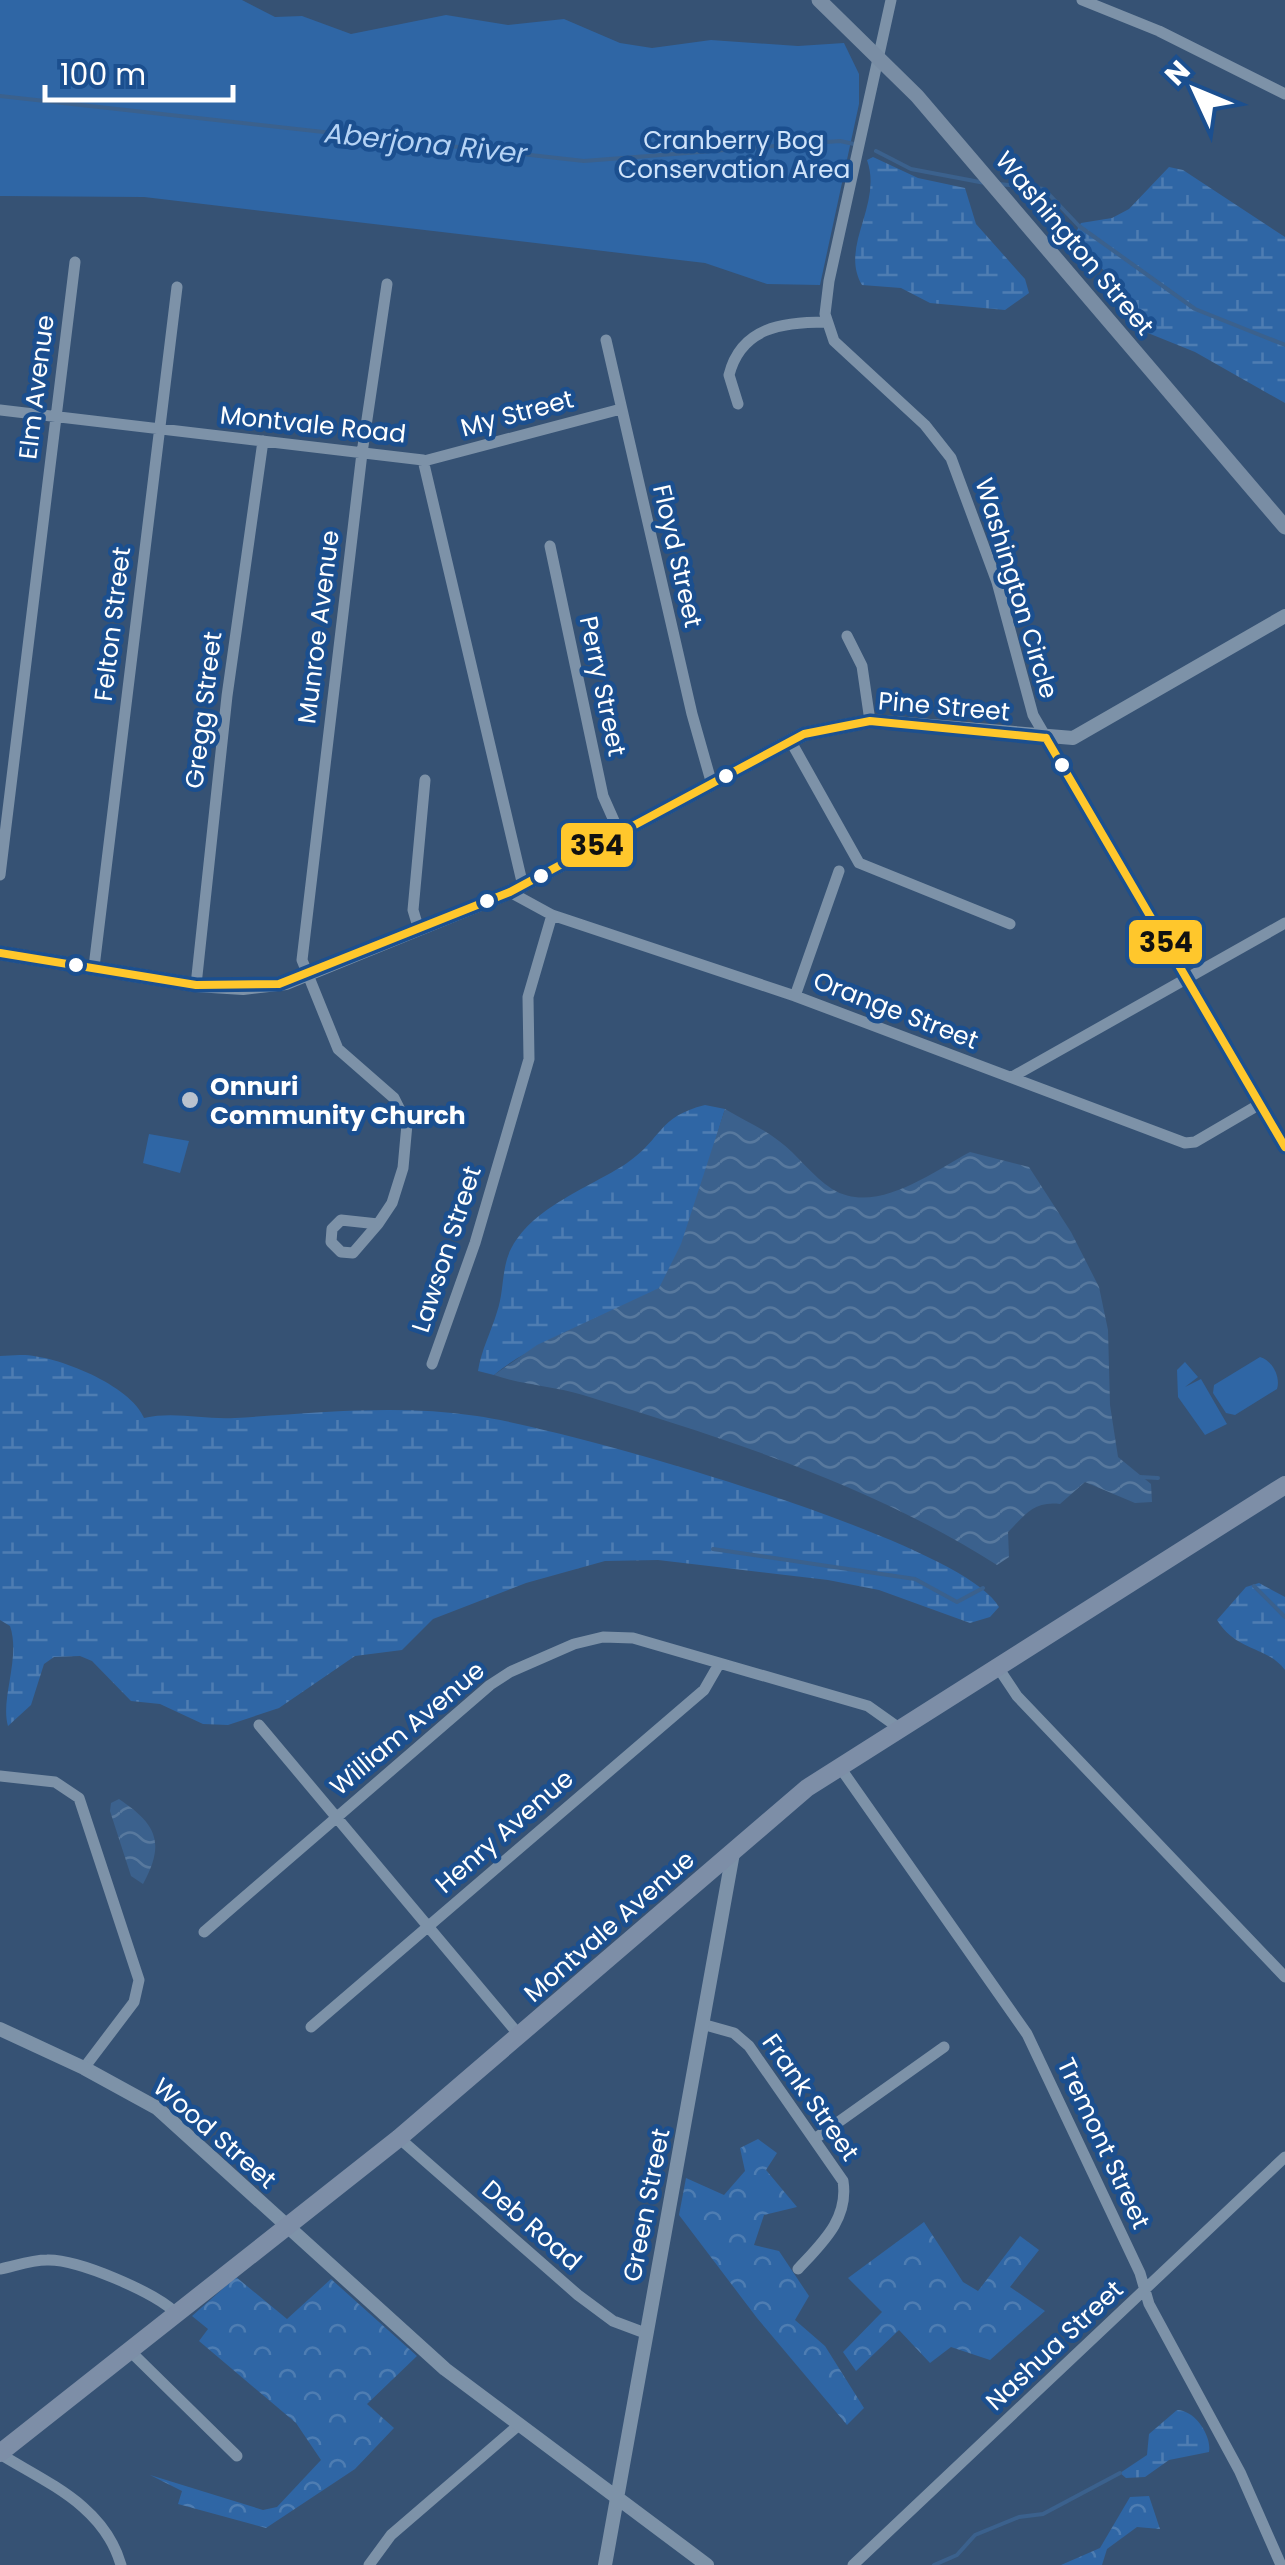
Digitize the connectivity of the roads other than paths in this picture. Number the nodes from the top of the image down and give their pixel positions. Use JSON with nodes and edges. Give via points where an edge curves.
{"nodes":[{"id":1,"x":819,"y":0,"type":"edge"},
{"id":2,"x":891,"y":0,"type":"edge"},
{"id":3,"x":1082,"y":0,"type":"edge"},
{"id":4,"x":879,"y":54,"type":"junction"},
{"id":5,"x":1285,"y":94,"type":"edge"},
{"id":6,"x":74,"y":262,"type":"dead end"},
{"id":7,"x":388,"y":284,"type":"dead end"},
{"id":8,"x":177,"y":287,"type":"dead end"},
{"id":9,"x":826,"y":322,"type":"junction"},
{"id":10,"x":606,"y":340,"type":"dead end"},
{"id":11,"x":738,"y":404,"type":"dead end"},
{"id":12,"x":0,"y":410,"type":"edge"},
{"id":13,"x":621,"y":410,"type":"junction"},
{"id":14,"x":55,"y":416,"type":"junction"},
{"id":15,"x":158,"y":429,"type":"junction"},
{"id":16,"x":263,"y":441,"type":"junction"},
{"id":17,"x":362,"y":453,"type":"junction"},
{"id":18,"x":424,"y":461,"type":"junction"},
{"id":19,"x":1285,"y":526,"type":"edge"},
{"id":20,"x":550,"y":546,"type":"dead end"},
{"id":21,"x":1285,"y":616,"type":"edge"},
{"id":22,"x":846,"y":636,"type":"dead end"},
{"id":23,"x":870,"y":721,"type":"junction"},
{"id":24,"x":1046,"y":738,"type":"junction"},
{"id":25,"x":790,"y":740,"type":"junction"},
{"id":26,"x":425,"y":780,"type":"dead end"},
{"id":27,"x":712,"y":781,"type":"junction"},
{"id":28,"x":619,"y":832,"type":"junction"},
{"id":29,"x":839,"y":871,"type":"dead end"},
{"id":30,"x":0,"y":875,"type":"edge"},
{"id":31,"x":516,"y":889,"type":"junction"},
{"id":32,"x":552,"y":915,"type":"junction"},
{"id":33,"x":1285,"y":923,"type":"edge"},
{"id":34,"x":1010,"y":924,"type":"dead end"},
{"id":35,"x":419,"y":930,"type":"junction"},
{"id":36,"x":0,"y":953,"type":"edge"},
{"id":37,"x":94,"y":967,"type":"junction"},
{"id":38,"x":306,"y":976,"type":"junction"},
{"id":39,"x":1188,"y":978,"type":"junction"},
{"id":40,"x":196,"y":984,"type":"junction"},
{"id":41,"x":795,"y":996,"type":"junction"},
{"id":42,"x":1012,"y":1078,"type":"junction"},
{"id":43,"x":1260,"y":1104,"type":"junction"},
{"id":44,"x":1285,"y":1146,"type":"edge"},
{"id":45,"x":378,"y":1224,"type":"dead end"},
{"id":46,"x":432,"y":1364,"type":"dead end"},
{"id":47,"x":1285,"y":1484,"type":"edge"},
{"id":48,"x":719,"y":1664,"type":"junction"},
{"id":49,"x":997,"y":1666,"type":"junction"},
{"id":50,"x":259,"y":1725,"type":"dead end"},
{"id":51,"x":899,"y":1728,"type":"junction"},
{"id":52,"x":839,"y":1766,"type":"junction"},
{"id":53,"x":0,"y":1776,"type":"edge"},
{"id":54,"x":335,"y":1819,"type":"junction"},
{"id":55,"x":733,"y":1854,"type":"junction"},
{"id":56,"x":427,"y":1927,"type":"junction"},
{"id":57,"x":204,"y":1932,"type":"dead end"},
{"id":58,"x":1285,"y":1977,"type":"edge"},
{"id":59,"x":702,"y":2024,"type":"junction"},
{"id":60,"x":311,"y":2027,"type":"dead end"},
{"id":61,"x":0,"y":2030,"type":"edge"},
{"id":62,"x":520,"y":2036,"type":"junction"},
{"id":63,"x":944,"y":2047,"type":"dead end"},
{"id":64,"x":84,"y":2068,"type":"junction"},
{"id":65,"x":399,"y":2138,"type":"junction"},
{"id":66,"x":816,"y":2138,"type":"junction"},
{"id":67,"x":1285,"y":2157,"type":"edge"},
{"id":68,"x":288,"y":2226,"type":"junction"},
{"id":69,"x":0,"y":2269,"type":"edge"},
{"id":70,"x":798,"y":2269,"type":"dead end"},
{"id":71,"x":1144,"y":2291,"type":"junction"},
{"id":72,"x":176,"y":2314,"type":"junction"},
{"id":73,"x":645,"y":2333,"type":"junction"},
{"id":74,"x":129,"y":2350,"type":"junction"},
{"id":75,"x":520,"y":2424,"type":"junction"},
{"id":76,"x":0,"y":2453,"type":"edge"},
{"id":77,"x":237,"y":2456,"type":"dead end"},
{"id":78,"x":615,"y":2493,"type":"junction"},
{"id":79,"x":122,"y":2565,"type":"edge"},
{"id":80,"x":369,"y":2565,"type":"edge"},
{"id":81,"x":605,"y":2565,"type":"edge"},
{"id":82,"x":707,"y":2565,"type":"edge"},
{"id":83,"x":852,"y":2565,"type":"edge"},
{"id":84,"x":1282,"y":2565,"type":"edge"}],
"edges":[{"from":1,"to":4,"type":"main road","name":"Washington Street"},
{"from":2,"to":4,"type":"street"},
{"from":3,"to":5,"type":"street"},
{"from":4,"to":9,"type":"street","via":[[826,293]]},
{"from":4,"to":19,"type":"main road","name":"Washington Street"},
{"from":6,"to":14,"type":"street","name":"Elm Avenue"},
{"from":7,"to":17,"type":"street","name":"Munroe Avenue"},
{"from":8,"to":15,"type":"street","name":"Felton Street"},
{"from":9,"to":11,"type":"street","via":[[775,326],[745,343],[729,375]]},
{"from":9,"to":24,"type":"street","name":"Washington Circle","via":[[843,351],[925,424],[951,458],[997,582],[1032,713]]},
{"from":10,"to":13,"type":"street","name":"Floyd Street"},
{"from":12,"to":14,"type":"street","name":"Montvale Road"},
{"from":13,"to":18,"type":"street","name":"My Street"},
{"from":13,"to":27,"type":"street","name":"Floyd Street"},
{"from":14,"to":15,"type":"street","name":"Montvale Road"},
{"from":14,"to":30,"type":"street","name":"Elm Avenue"},
{"from":15,"to":16,"type":"street","name":"Montvale Road"},
{"from":15,"to":37,"type":"street","name":"Felton Street"},
{"from":16,"to":17,"type":"street","name":"Montvale Road"},
{"from":16,"to":40,"type":"street","name":"Gregg Street"},
{"from":17,"to":18,"type":"street","name":"Montvale Road"},
{"from":17,"to":38,"type":"street","name":"Munroe Avenue","via":[[302,957]]},
{"from":18,"to":31,"type":"street","name":"Montvale Road"},
{"from":20,"to":28,"type":"street","name":"Perry Street","via":[[604,796]]},
{"from":21,"to":24,"type":"street","via":[[1078,736]]},
{"from":22,"to":23,"type":"street","via":[[862,666]]},
{"from":23,"to":24,"type":"street","name":"Pine Street"},
{"from":23,"to":25,"type":"street","name":"Pine Street"},
{"from":24,"to":39,"type":"street","name":"Washington Circle"},
{"from":25,"to":27,"type":"street","name":"Pine Street"},
{"from":25,"to":34,"type":"street","via":[[859,862]]},
{"from":26,"to":35,"type":"street","via":[[413,910]]},
{"from":27,"to":28,"type":"street","name":"Pine Street"},
{"from":28,"to":31,"type":"street","name":"Pine Street"},
{"from":29,"to":41,"type":"street"},
{"from":31,"to":32,"type":"street","name":"Orange Street"},
{"from":31,"to":35,"type":"street","name":"Pine Street"},
{"from":32,"to":41,"type":"street","name":"Orange Street"},
{"from":32,"to":46,"type":"street","name":"Lawson Street","via":[[528,997],[528,1060]]},
{"from":33,"to":39,"type":"street"},
{"from":35,"to":38,"type":"street","name":"Pine Street"},
{"from":36,"to":37,"type":"street","name":"Pine Street"},
{"from":37,"to":40,"type":"street","name":"Pine Street"},
{"from":38,"to":40,"type":"street","name":"Pine Street","via":[[255,987]]},
{"from":38,"to":45,"type":"street","via":[[340,1053],[394,1098],[407,1124],[398,1185]]},
{"from":39,"to":42,"type":"street"},
{"from":39,"to":43,"type":"street","name":"Washington Circle"},
{"from":41,"to":42,"type":"street","name":"Orange Street"},
{"from":42,"to":43,"type":"street","name":"Orange Street","via":[[1187,1144]]},
{"from":43,"to":44,"type":"street","name":"Washington Circle"},
{"from":47,"to":49,"type":"main road","name":"Montvale Avenue"},
{"from":48,"to":51,"type":"street","name":"William Avenue","via":[[868,1706]]},
{"from":48,"to":54,"type":"street","name":"William Avenue","via":[[628,1637],[574,1644],[500,1678]]},
{"from":48,"to":56,"type":"street","name":"Henry Avenue","via":[[706,1688]]},
{"from":49,"to":51,"type":"main road","name":"Montvale Avenue"},
{"from":49,"to":58,"type":"street","via":[[1017,1696]]},
{"from":50,"to":54,"type":"street"},
{"from":51,"to":52,"type":"main road","name":"Montvale Avenue"},
{"from":52,"to":55,"type":"main road","name":"Montvale Avenue"},
{"from":52,"to":71,"type":"street","name":"Tremont Street","via":[[1027,2034]]},
{"from":53,"to":64,"type":"street","via":[[58,1783],[78,1798],[138,1968],[134,2002]]},
{"from":54,"to":56,"type":"street"},
{"from":54,"to":57,"type":"street","name":"William Avenue"},
{"from":55,"to":59,"type":"street","name":"Green Street"},
{"from":55,"to":62,"type":"main road","name":"Montvale Avenue"},
{"from":56,"to":60,"type":"street","name":"Henry Avenue"},
{"from":56,"to":62,"type":"street"},
{"from":59,"to":66,"type":"street","name":"Frank Street","via":[[744,2040]]},
{"from":59,"to":73,"type":"street","name":"Green Street"},
{"from":61,"to":64,"type":"street","name":"Wood Street"},
{"from":62,"to":65,"type":"main road","name":"Montvale Avenue"},
{"from":63,"to":66,"type":"street"},
{"from":64,"to":68,"type":"street","name":"Wood Street","via":[[157,2108]]},
{"from":65,"to":68,"type":"main road","name":"Montvale Avenue"},
{"from":65,"to":73,"type":"street","name":"Deb Road","via":[[578,2295],[613,2321]]},
{"from":66,"to":70,"type":"street","name":"Frank Street","via":[[841,2177],[845,2202],[828,2235]]},
{"from":67,"to":71,"type":"street","name":"Nashua Street"},
{"from":68,"to":72,"type":"main road","name":"Montvale Avenue"},
{"from":68,"to":75,"type":"street","via":[[440,2365]]},
{"from":69,"to":72,"type":"street","via":[[66,2262],[159,2298]]},
{"from":71,"to":83,"type":"street","name":"Nashua Street"},
{"from":71,"to":84,"type":"street","name":"Tremont Street"},
{"from":72,"to":74,"type":"main road","name":"Montvale Avenue"},
{"from":73,"to":78,"type":"street","name":"Green Street"},
{"from":74,"to":76,"type":"main road","name":"Montvale Avenue"},
{"from":74,"to":77,"type":"street"},
{"from":75,"to":78,"type":"street"},
{"from":75,"to":80,"type":"street","via":[[384,2541]]},
{"from":76,"to":79,"type":"street","via":[[93,2513]]},
{"from":78,"to":81,"type":"street","name":"Green Street"},
{"from":78,"to":82,"type":"street"}]}
